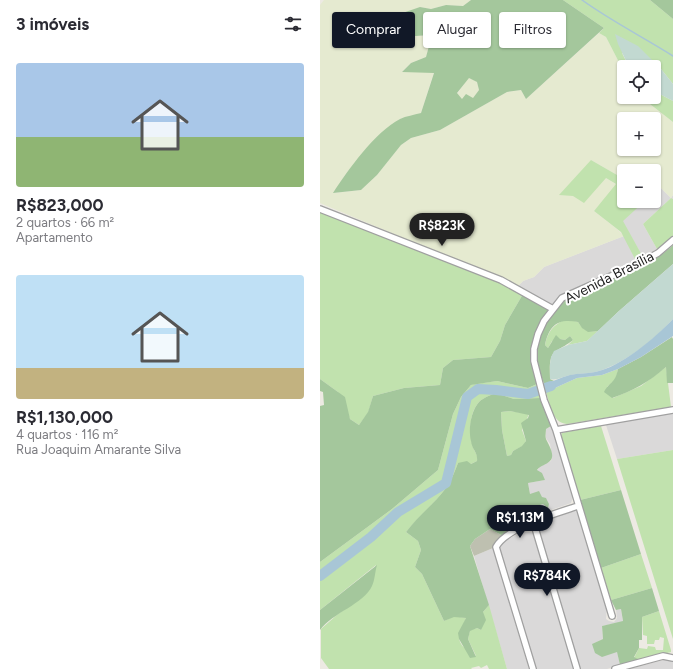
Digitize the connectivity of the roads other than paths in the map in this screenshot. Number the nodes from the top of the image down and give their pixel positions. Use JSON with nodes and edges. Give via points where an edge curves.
{"nodes":[{"id":1,"x":320,"y":209,"type":"edge"},
{"id":2,"x":673,"y":240,"type":"edge"},
{"id":3,"x":553,"y":309,"type":"junction"},
{"id":4,"x":673,"y":410,"type":"edge"},
{"id":5,"x":556,"y":430,"type":"junction"},
{"id":6,"x":578,"y":506,"type":"junction"},
{"id":7,"x":533,"y":521,"type":"junction"},
{"id":8,"x":612,"y":616,"type":"dead end"},
{"id":9,"x":673,"y":658,"type":"edge"},
{"id":10,"x":533,"y":669,"type":"edge"},
{"id":11,"x":577,"y":669,"type":"edge"},
{"id":12,"x":615,"y":669,"type":"edge"}],
"edges":[{"from":1,"to":3,"type":"street","via":[[502,280]]},
{"from":2,"to":3,"type":"street","name":"Avenida Brasília","via":[[658,253],[638,264],[562,298]]},
{"from":3,"to":5,"type":"street","name":"Avenida Brasília","via":[[541,328],[534,350],[534,361],[544,400]]},
{"from":4,"to":5,"type":"street"},
{"from":5,"to":6,"type":"street","name":"Avenida Brasília"},
{"from":6,"to":7,"type":"street"},
{"from":6,"to":8,"type":"street","name":"Avenida Brasília"},
{"from":7,"to":10,"type":"street","via":[[499,541],[496,547]]},
{"from":7,"to":11,"type":"street"},
{"from":9,"to":12,"type":"street","via":[[663,656]]}]}
